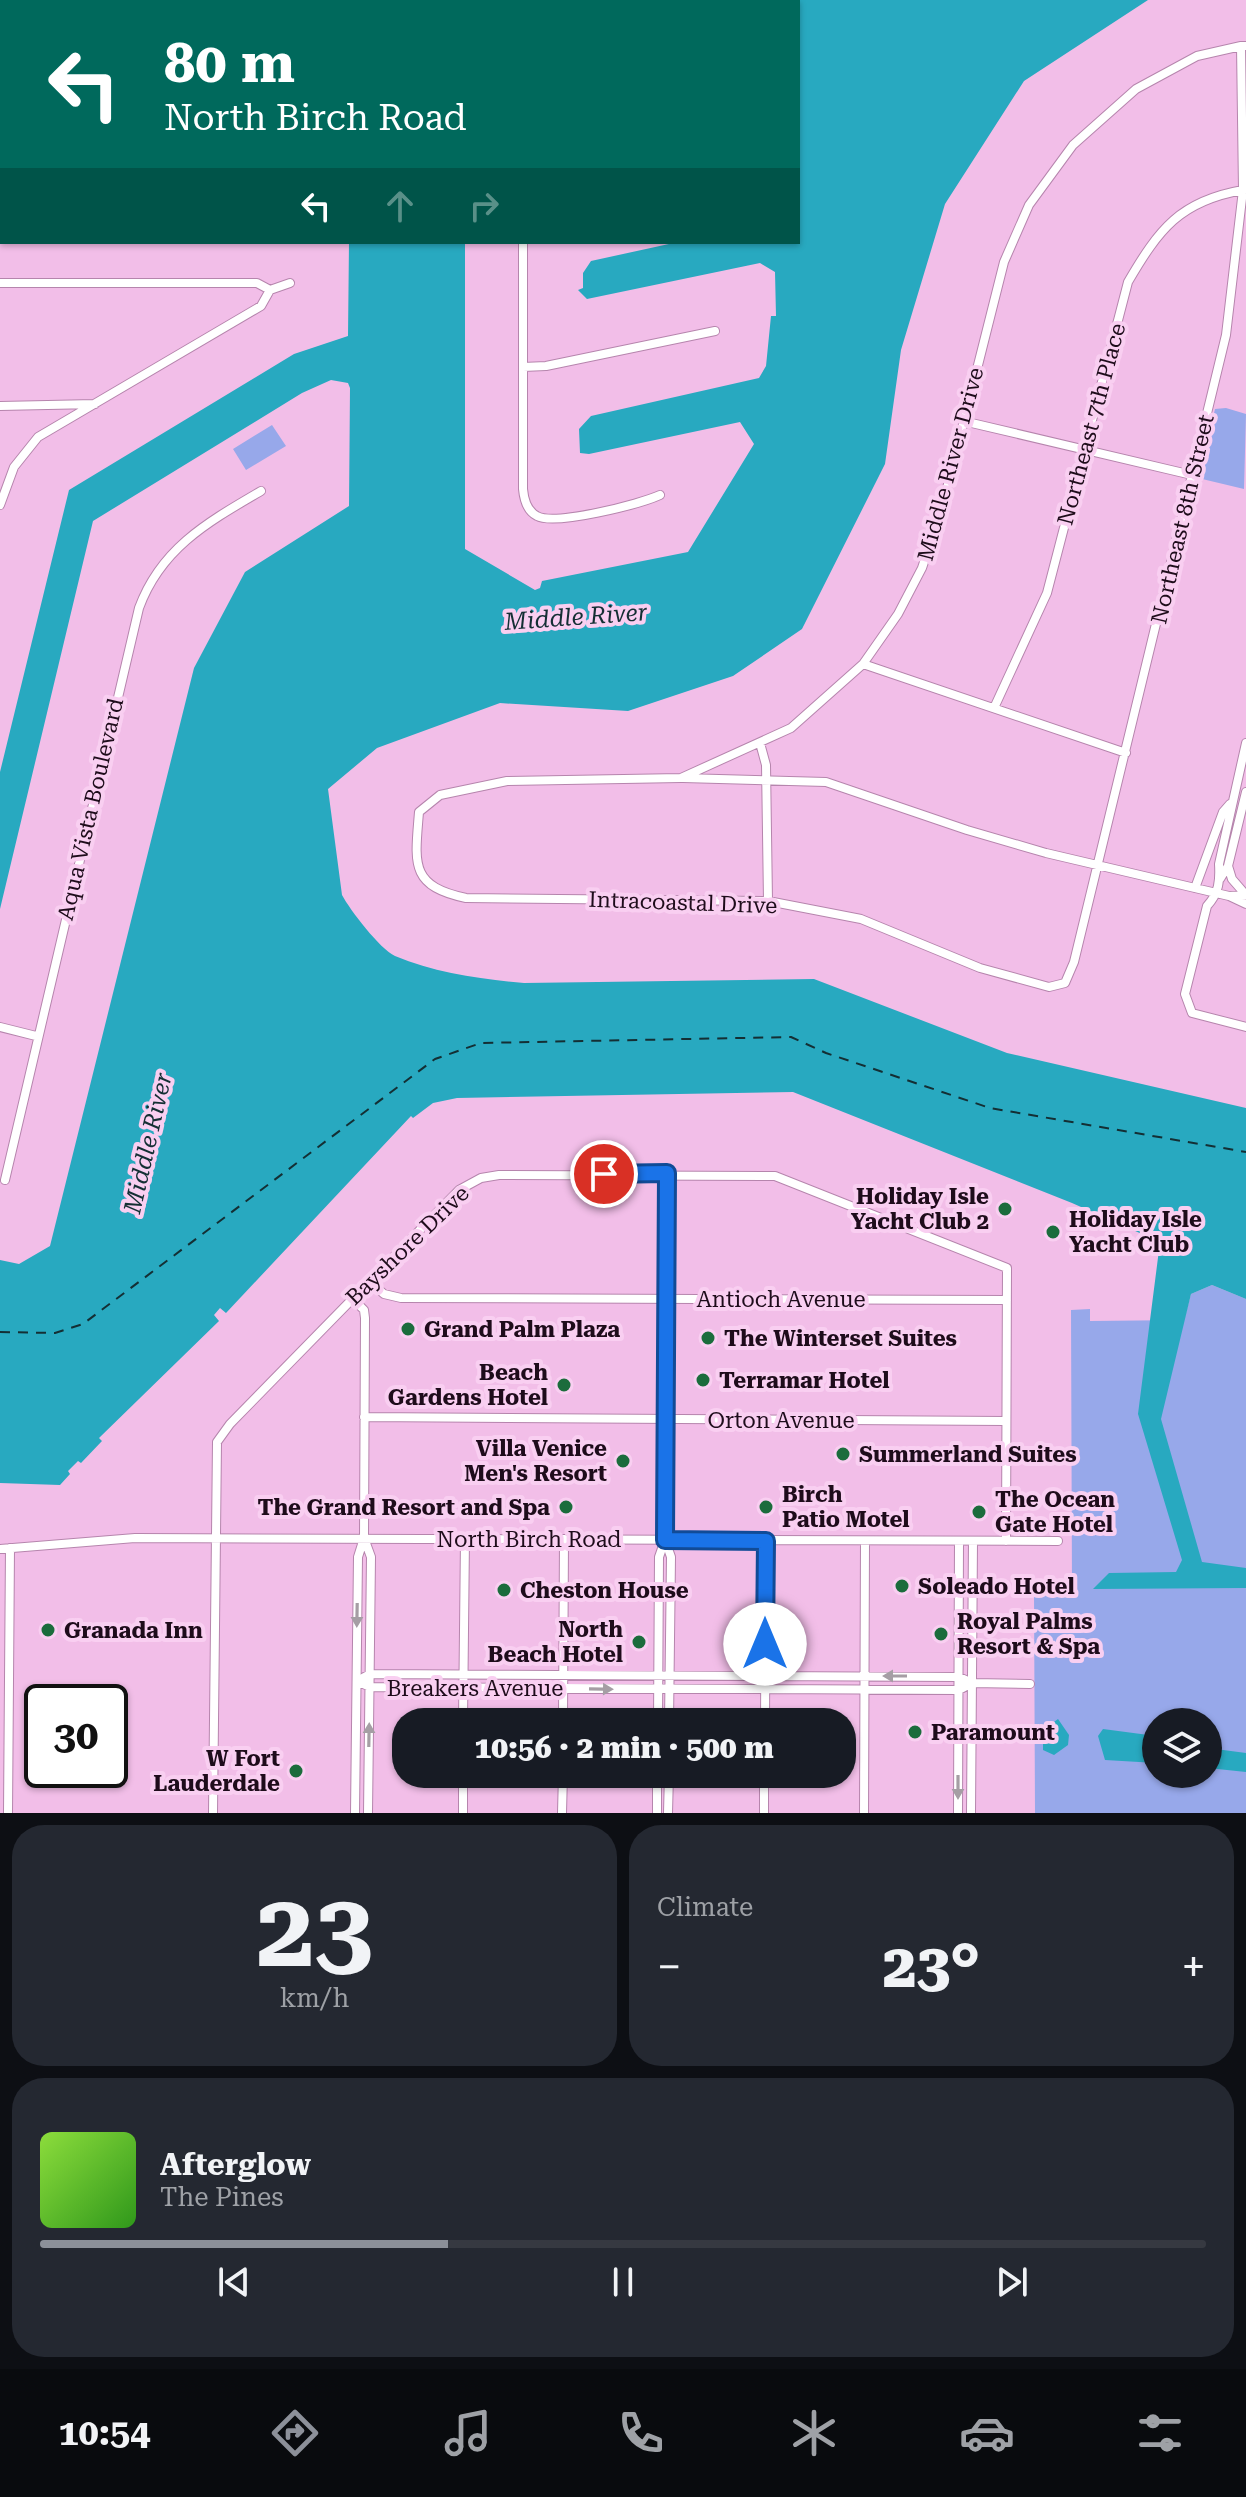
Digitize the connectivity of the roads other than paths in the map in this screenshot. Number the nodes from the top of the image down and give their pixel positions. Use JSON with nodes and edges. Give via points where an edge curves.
{"nodes":[{"id":1,"x":1243,"y":46,"type":"edge"},
{"id":2,"x":1243,"y":190,"type":"junction"},
{"id":3,"x":523,"y":244,"type":"edge"},
{"id":4,"x":0,"y":283,"type":"edge"},
{"id":5,"x":290,"y":283,"type":"dead end"},
{"id":6,"x":270,"y":290,"type":"junction"},
{"id":7,"x":715,"y":331,"type":"dead end"},
{"id":8,"x":523,"y":367,"type":"junction"},
{"id":9,"x":96,"y":404,"type":"junction"},
{"id":10,"x":0,"y":406,"type":"edge"},
{"id":11,"x":963,"y":421,"type":"junction"},
{"id":12,"x":1085,"y":451,"type":"junction"},
{"id":13,"x":1192,"y":475,"type":"junction"},
{"id":14,"x":261,"y":491,"type":"dead end"},
{"id":15,"x":660,"y":495,"type":"dead end"},
{"id":16,"x":0,"y":505,"type":"edge"},
{"id":17,"x":863,"y":664,"type":"junction"},
{"id":18,"x":994,"y":708,"type":"junction"},
{"id":19,"x":760,"y":743,"type":"junction"},
{"id":20,"x":1246,"y":743,"type":"edge"},
{"id":21,"x":1126,"y":753,"type":"junction"},
{"id":22,"x":681,"y":778,"type":"junction"},
{"id":23,"x":767,"y":780,"type":"junction"},
{"id":24,"x":1246,"y":792,"type":"edge"},
{"id":25,"x":1232,"y":803,"type":"junction"},
{"id":26,"x":416,"y":845,"type":"joint"},
{"id":27,"x":1098,"y":866,"type":"junction"},
{"id":28,"x":1228,"y":866,"type":"junction"},
{"id":29,"x":1220,"y":879,"type":"junction"},
{"id":30,"x":1195,"y":888,"type":"junction"},
{"id":31,"x":1216,"y":893,"type":"junction"},
{"id":32,"x":1246,"y":895,"type":"edge"},
{"id":33,"x":1229,"y":896,"type":"junction"},
{"id":34,"x":768,"y":901,"type":"junction"},
{"id":35,"x":1246,"y":904,"type":"edge"},
{"id":36,"x":1065,"y":983,"type":"joint"},
{"id":37,"x":0,"y":1027,"type":"edge"},
{"id":38,"x":1246,"y":1027,"type":"edge"},
{"id":39,"x":36,"y":1036,"type":"junction"},
{"id":40,"x":667,"y":1173,"type":"junction"},
{"id":41,"x":5,"y":1180,"type":"dead end"},
{"id":42,"x":369,"y":1281,"type":"junction"},
{"id":43,"x":352,"y":1298,"type":"junction"},
{"id":44,"x":667,"y":1299,"type":"junction"},
{"id":45,"x":1007,"y":1300,"type":"junction"},
{"id":46,"x":364,"y":1417,"type":"junction"},
{"id":47,"x":666,"y":1419,"type":"junction"},
{"id":48,"x":1006,"y":1421,"type":"junction"},
{"id":49,"x":364,"y":1538,"type":"junction"},
{"id":50,"x":465,"y":1538,"type":"junction"},
{"id":51,"x":215,"y":1539,"type":"junction"},
{"id":52,"x":564,"y":1539,"type":"junction"},
{"id":53,"x":665,"y":1540,"type":"junction"},
{"id":54,"x":766,"y":1541,"type":"junction"},
{"id":55,"x":865,"y":1541,"type":"junction"},
{"id":56,"x":959,"y":1541,"type":"junction"},
{"id":57,"x":973,"y":1541,"type":"junction"},
{"id":58,"x":1006,"y":1541,"type":"junction"},
{"id":59,"x":1058,"y":1541,"type":"dead end"},
{"id":60,"x":10,"y":1548,"type":"junction"},
{"id":61,"x":0,"y":1549,"type":"edge"},
{"id":62,"x":959,"y":1612,"type":"junction"},
{"id":63,"x":972,"y":1612,"type":"junction"},
{"id":64,"x":370,"y":1674,"type":"junction"},
{"id":65,"x":463,"y":1674,"type":"junction"},
{"id":66,"x":563,"y":1674,"type":"junction"},
{"id":67,"x":658,"y":1674,"type":"junction"},
{"id":68,"x":670,"y":1674,"type":"junction"},
{"id":69,"x":765,"y":1675,"type":"junction"},
{"id":70,"x":865,"y":1676,"type":"junction"},
{"id":71,"x":959,"y":1677,"type":"junction"},
{"id":72,"x":357,"y":1681,"type":"junction"},
{"id":73,"x":972,"y":1683,"type":"junction"},
{"id":74,"x":1030,"y":1684,"type":"dead end"},
{"id":75,"x":370,"y":1687,"type":"junction"},
{"id":76,"x":463,"y":1688,"type":"junction"},
{"id":77,"x":563,"y":1688,"type":"junction"},
{"id":78,"x":658,"y":1689,"type":"junction"},
{"id":79,"x":670,"y":1689,"type":"junction"},
{"id":80,"x":765,"y":1690,"type":"junction"},
{"id":81,"x":865,"y":1690,"type":"junction"},
{"id":82,"x":959,"y":1690,"type":"junction"},
{"id":83,"x":463,"y":1708,"type":"edge"},
{"id":84,"x":563,"y":1708,"type":"edge"},
{"id":85,"x":658,"y":1708,"type":"edge"},
{"id":86,"x":669,"y":1708,"type":"edge"},
{"id":87,"x":765,"y":1708,"type":"edge"},
{"id":88,"x":463,"y":1788,"type":"edge"},
{"id":89,"x":563,"y":1788,"type":"edge"},
{"id":90,"x":657,"y":1788,"type":"edge"},
{"id":91,"x":669,"y":1788,"type":"edge"},
{"id":92,"x":764,"y":1788,"type":"edge"},
{"id":93,"x":8,"y":1813,"type":"edge"},
{"id":94,"x":213,"y":1813,"type":"edge"},
{"id":95,"x":355,"y":1813,"type":"edge"},
{"id":96,"x":368,"y":1813,"type":"edge"},
{"id":97,"x":463,"y":1813,"type":"edge"},
{"id":98,"x":562,"y":1813,"type":"edge"},
{"id":99,"x":657,"y":1813,"type":"edge"},
{"id":100,"x":668,"y":1813,"type":"edge"},
{"id":101,"x":764,"y":1813,"type":"edge"},
{"id":102,"x":864,"y":1813,"type":"edge"},
{"id":103,"x":958,"y":1813,"type":"edge"},
{"id":104,"x":971,"y":1813,"type":"edge"}],
"edges":[{"from":1,"to":2,"type":"street","name":"Northeast 8th Street"},
{"from":1,"to":11,"type":"street","name":"Middle River Drive","via":[[1197,56],[1136,89],[1073,145],[1029,205],[1004,262]]},
{"from":2,"to":12,"type":"street","name":"Northeast 7th Place","via":[[1214,195],[1182,211],[1151,243],[1128,282]]},
{"from":2,"to":13,"type":"street","name":"Northeast 8th Street","via":[[1226,335]]},
{"from":3,"to":8,"type":"street"},
{"from":4,"to":6,"type":"street","via":[[257,283]]},
{"from":5,"to":6,"type":"street"},
{"from":6,"to":9,"type":"street","via":[[261,306]]},
{"from":7,"to":8,"type":"street"},
{"from":8,"to":15,"type":"street","via":[[523,489],[533,514],[552,520]]},
{"from":9,"to":10,"type":"street"},
{"from":9,"to":16,"type":"street","via":[[38,437],[14,467]]},
{"from":11,"to":12,"type":"street"},
{"from":11,"to":17,"type":"street","name":"Middle River Drive","via":[[922,568]]},
{"from":12,"to":13,"type":"street"},
{"from":12,"to":18,"type":"street","name":"Northeast 7th Place","via":[[1047,593]]},
{"from":13,"to":21,"type":"street","name":"Northeast 8th Street"},
{"from":14,"to":39,"type":"street","name":"Aqua Vista Boulevard","via":[[182,541],[143,596]]},
{"from":17,"to":18,"type":"street"},
{"from":17,"to":19,"type":"street","name":"Middle River Drive","via":[[791,728]]},
{"from":18,"to":21,"type":"street"},
{"from":19,"to":22,"type":"street","name":"Middle River Drive"},
{"from":19,"to":23,"type":"street"},
{"from":20,"to":25,"type":"street"},
{"from":21,"to":27,"type":"street","name":"Northeast 8th Street"},
{"from":22,"to":23,"type":"street"},
{"from":22,"to":26,"type":"street","name":"Middle River Drive","via":[[507,781],[440,795],[419,812]]},
{"from":23,"to":27,"type":"street","via":[[845,786],[967,830]]},
{"from":23,"to":34,"type":"street"},
{"from":24,"to":28,"type":"street"},
{"from":25,"to":29,"type":"street"},
{"from":25,"to":30,"type":"street","via":[[1223,812]]},
{"from":26,"to":34,"type":"street","name":"Intracoastal Drive","via":[[423,881],[466,898]]},
{"from":27,"to":30,"type":"street"},
{"from":27,"to":36,"type":"street","name":"Northeast 8th Street"},
{"from":28,"to":29,"type":"street"},
{"from":28,"to":32,"type":"street"},
{"from":29,"to":31,"type":"street"},
{"from":30,"to":31,"type":"street"},
{"from":31,"to":33,"type":"street"},
{"from":31,"to":38,"type":"street","via":[[1207,906],[1185,1000],[1203,1017]]},
{"from":32,"to":33,"type":"street"},
{"from":33,"to":35,"type":"street"},
{"from":34,"to":36,"type":"street","name":"Intracoastal Drive","via":[[861,919],[980,968],[1049,987]]},
{"from":37,"to":39,"type":"street"},
{"from":39,"to":41,"type":"street","name":"Aqua Vista Boulevard"},
{"from":40,"to":42,"type":"street","name":"Bayshore Drive","via":[[481,1178],[459,1190]]},
{"from":40,"to":44,"type":"street"},
{"from":40,"to":45,"type":"street","name":"Bayshore Drive","via":[[783,1178],[1007,1268]]},
{"from":42,"to":43,"type":"street","name":"Bayshore Drive"},
{"from":42,"to":44,"type":"street","name":"Antioch Avenue","via":[[384,1294],[401,1298]]},
{"from":43,"to":46,"type":"street","via":[[365,1318]]},
{"from":43,"to":51,"type":"street","name":"Bayshore Drive","via":[[220,1436],[214,1457]]},
{"from":44,"to":45,"type":"street","name":"Antioch Avenue"},
{"from":44,"to":47,"type":"street"},
{"from":45,"to":48,"type":"street"},
{"from":46,"to":47,"type":"street","name":"Orton Avenue"},
{"from":46,"to":49,"type":"street"},
{"from":47,"to":48,"type":"street","name":"Orton Avenue"},
{"from":47,"to":53,"type":"street"},
{"from":48,"to":58,"type":"street"},
{"from":49,"to":50,"type":"street","name":"North Birch Road"},
{"from":49,"to":51,"type":"street","name":"North Birch Road"},
{"from":49,"to":64,"type":"street","via":[[371,1557]]},
{"from":49,"to":72,"type":"street","one_way":true,"via":[[358,1557]]},
{"from":50,"to":52,"type":"street","name":"North Birch Road"},
{"from":50,"to":65,"type":"street"},
{"from":51,"to":60,"type":"street","name":"North Birch Road","via":[[135,1538]]},
{"from":51,"to":94,"type":"street","name":"Bayshore Drive"},
{"from":52,"to":53,"type":"street","name":"North Birch Road"},
{"from":52,"to":66,"type":"street"},
{"from":53,"to":54,"type":"street","name":"North Birch Road"},
{"from":53,"to":67,"type":"street","via":[[659,1557]]},
{"from":53,"to":68,"type":"street","via":[[671,1557]]},
{"from":54,"to":55,"type":"street","name":"North Birch Road"},
{"from":54,"to":69,"type":"street"},
{"from":55,"to":56,"type":"street","name":"North Birch Road"},
{"from":55,"to":70,"type":"street"},
{"from":56,"to":57,"type":"street","name":"North Birch Road"},
{"from":56,"to":62,"type":"street"},
{"from":57,"to":58,"type":"street","name":"North Birch Road"},
{"from":57,"to":63,"type":"street"},
{"from":58,"to":59,"type":"street","name":"North Birch Road"},
{"from":60,"to":61,"type":"street","name":"North Birch Road"},
{"from":60,"to":93,"type":"street"},
{"from":62,"to":63,"type":"street"},
{"from":62,"to":71,"type":"street"},
{"from":63,"to":73,"type":"street"},
{"from":64,"to":65,"type":"street","name":"Breakers Avenue"},
{"from":64,"to":72,"type":"street","name":"Breakers Avenue"},
{"from":64,"to":75,"type":"street"},
{"from":65,"to":66,"type":"street","name":"Breakers Avenue"},
{"from":65,"to":76,"type":"street"},
{"from":66,"to":67,"type":"street","name":"Breakers Avenue"},
{"from":66,"to":77,"type":"street"},
{"from":67,"to":68,"type":"street","name":"Breakers Avenue"},
{"from":67,"to":78,"type":"street"},
{"from":68,"to":69,"type":"street","name":"Breakers Avenue"},
{"from":68,"to":79,"type":"street"},
{"from":69,"to":70,"type":"street","name":"Breakers Avenue"},
{"from":69,"to":80,"type":"street"},
{"from":71,"to":70,"type":"street","name":"Breakers Avenue","one_way":true},
{"from":70,"to":81,"type":"street"},
{"from":71,"to":73,"type":"street","name":"Breakers Avenue"},
{"from":71,"to":82,"type":"street"},
{"from":72,"to":75,"type":"street","name":"Breakers Avenue"},
{"from":72,"to":95,"type":"street"},
{"from":73,"to":74,"type":"street","name":"Breakers Avenue"},
{"from":73,"to":82,"type":"street","name":"Breakers Avenue"},
{"from":73,"to":104,"type":"street"},
{"from":75,"to":76,"type":"street","name":"Breakers Avenue"},
{"from":96,"to":75,"type":"street","one_way":true},
{"from":76,"to":77,"type":"street","name":"Breakers Avenue"},
{"from":76,"to":83,"type":"street"},
{"from":77,"to":78,"type":"street","name":"Breakers Avenue","one_way":true},
{"from":77,"to":84,"type":"street"},
{"from":78,"to":79,"type":"street","name":"Breakers Avenue"},
{"from":78,"to":85,"type":"street"},
{"from":79,"to":80,"type":"street","name":"Breakers Avenue"},
{"from":79,"to":86,"type":"street"},
{"from":80,"to":81,"type":"street","name":"Breakers Avenue"},
{"from":80,"to":87,"type":"street"},
{"from":81,"to":82,"type":"street","name":"Breakers Avenue"},
{"from":81,"to":102,"type":"street"},
{"from":82,"to":103,"type":"street","one_way":true},
{"from":88,"to":97,"type":"street"},
{"from":89,"to":98,"type":"street"},
{"from":90,"to":99,"type":"street"},
{"from":91,"to":100,"type":"street"},
{"from":92,"to":101,"type":"street"}]}
